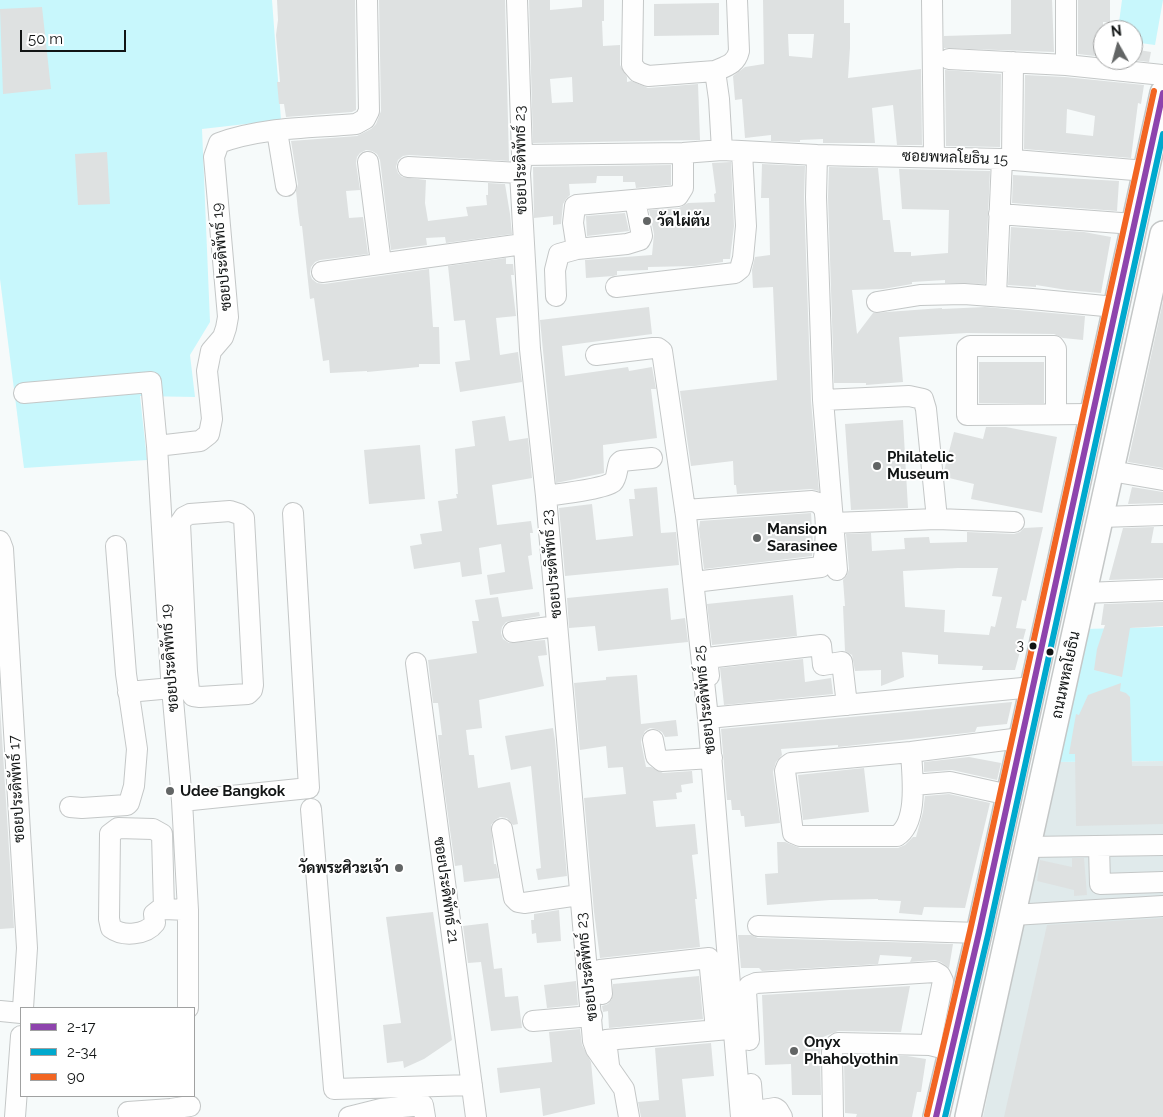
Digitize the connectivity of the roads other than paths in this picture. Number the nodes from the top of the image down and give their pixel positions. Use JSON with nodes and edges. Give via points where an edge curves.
{"nodes":[{"id":1,"x":367,"y":0,"type":"edge"},
{"id":2,"x":517,"y":0,"type":"edge"},
{"id":3,"x":633,"y":0,"type":"edge"},
{"id":4,"x":737,"y":0,"type":"edge"},
{"id":5,"x":932,"y":0,"type":"edge"},
{"id":6,"x":1066,"y":0,"type":"edge"},
{"id":7,"x":949,"y":59,"type":"dead end"},
{"id":8,"x":1013,"y":62,"type":"junction"},
{"id":9,"x":1066,"y":65,"type":"junction"},
{"id":10,"x":715,"y":71,"type":"junction"},
{"id":11,"x":1163,"y":75,"type":"edge"},
{"id":12,"x":1163,"y":93,"type":"edge"},
{"id":13,"x":276,"y":131,"type":"junction"},
{"id":14,"x":722,"y":150,"type":"junction"},
{"id":15,"x":742,"y":152,"type":"junction"},
{"id":16,"x":682,"y":153,"type":"junction"},
{"id":17,"x":817,"y":156,"type":"junction"},
{"id":18,"x":934,"y":157,"type":"junction"},
{"id":19,"x":1007,"y":160,"type":"junction"},
{"id":20,"x":368,"y":162,"type":"dead end"},
{"id":21,"x":521,"y":164,"type":"junction"},
{"id":22,"x":408,"y":167,"type":"dead end"},
{"id":23,"x":1146,"y":171,"type":"junction"},
{"id":24,"x":286,"y":186,"type":"dead end"},
{"id":25,"x":635,"y":200,"type":"junction"},
{"id":26,"x":999,"y":214,"type":"junction"},
{"id":27,"x":1134,"y":224,"type":"junction"},
{"id":28,"x":1163,"y":234,"type":"edge"},
{"id":29,"x":523,"y":244,"type":"junction"},
{"id":30,"x":578,"y":249,"type":"junction"},
{"id":31,"x":381,"y":263,"type":"junction"},
{"id":32,"x":322,"y":272,"type":"dead end"},
{"id":33,"x":616,"y":287,"type":"dead end"},
{"id":34,"x":556,"y":296,"type":"dead end"},
{"id":35,"x":996,"y":296,"type":"junction"},
{"id":36,"x":877,"y":302,"type":"dead end"},
{"id":37,"x":1116,"y":307,"type":"junction"},
{"id":38,"x":596,"y":354,"type":"dead end"},
{"id":39,"x":24,"y":393,"type":"dead end"},
{"id":40,"x":823,"y":400,"type":"junction"},
{"id":41,"x":1056,"y":414,"type":"junction"},
{"id":42,"x":1094,"y":414,"type":"junction"},
{"id":43,"x":157,"y":446,"type":"junction"},
{"id":44,"x":652,"y":458,"type":"dead end"},
{"id":45,"x":1111,"y":470,"type":"junction"},
{"id":46,"x":1163,"y":480,"type":"edge"},
{"id":47,"x":546,"y":496,"type":"junction"},
{"id":48,"x":685,"y":510,"type":"junction"},
{"id":49,"x":293,"y":513,"type":"dead end"},
{"id":50,"x":1163,"y":516,"type":"edge"},
{"id":51,"x":1101,"y":517,"type":"junction"},
{"id":52,"x":938,"y":519,"type":"junction"},
{"id":53,"x":1014,"y":522,"type":"dead end"},
{"id":54,"x":834,"y":523,"type":"junction"},
{"id":55,"x":0,"y":541,"type":"edge"},
{"id":56,"x":116,"y":546,"type":"dead end"},
{"id":57,"x":837,"y":570,"type":"dead end"},
{"id":58,"x":694,"y":582,"type":"junction"},
{"id":59,"x":1163,"y":590,"type":"edge"},
{"id":60,"x":1084,"y":593,"type":"junction"},
{"id":61,"x":557,"y":626,"type":"junction"},
{"id":62,"x":514,"y":632,"type":"dead end"},
{"id":63,"x":416,"y":663,"type":"dead end"},
{"id":64,"x":177,"y":678,"type":"junction"},
{"id":65,"x":1033,"y":687,"type":"junction"},
{"id":66,"x":128,"y":692,"type":"junction"},
{"id":67,"x":847,"y":705,"type":"junction"},
{"id":68,"x":711,"y":718,"type":"junction"},
{"id":69,"x":1021,"y":738,"type":"junction"},
{"id":70,"x":653,"y":740,"type":"dead end"},
{"id":71,"x":911,"y":752,"type":"junction"},
{"id":72,"x":712,"y":758,"type":"junction"},
{"id":73,"x":913,"y":784,"type":"junction"},
{"id":74,"x":1009,"y":795,"type":"junction"},
{"id":75,"x":182,"y":801,"type":"junction"},
{"id":76,"x":70,"y":808,"type":"dead end"},
{"id":77,"x":310,"y":809,"type":"dead end"},
{"id":78,"x":502,"y":829,"type":"dead end"},
{"id":79,"x":1163,"y":845,"type":"edge"},
{"id":80,"x":1098,"y":846,"type":"junction"},
{"id":81,"x":1028,"y":847,"type":"junction"},
{"id":82,"x":1163,"y":882,"type":"edge"},
{"id":83,"x":579,"y":895,"type":"junction"},
{"id":84,"x":1163,"y":906,"type":"edge"},
{"id":85,"x":164,"y":909,"type":"junction"},
{"id":86,"x":188,"y":910,"type":"junction"},
{"id":87,"x":1013,"y":915,"type":"junction"},
{"id":88,"x":758,"y":926,"type":"dead end"},
{"id":89,"x":979,"y":933,"type":"junction"},
{"id":90,"x":23,"y":1007,"type":"edge"},
{"id":91,"x":188,"y":1007,"type":"edge"},
{"id":92,"x":0,"y":1011,"type":"edge"},
{"id":93,"x":20,"y":1013,"type":"edge"},
{"id":94,"x":592,"y":1016,"type":"junction"},
{"id":95,"x":533,"y":1021,"type":"dead end"},
{"id":96,"x":725,"y":1029,"type":"junction"},
{"id":97,"x":606,"y":1040,"type":"junction"},
{"id":98,"x":941,"y":1047,"type":"junction"},
{"id":99,"x":20,"y":1050,"type":"edge"},
{"id":100,"x":609,"y":1067,"type":"junction"},
{"id":101,"x":472,"y":1085,"type":"junction"},
{"id":102,"x":190,"y":1106,"type":"edge"},
{"id":103,"x":128,"y":1112,"type":"dead end"},
{"id":104,"x":15,"y":1117,"type":"edge"},
{"id":105,"x":349,"y":1117,"type":"edge"},
{"id":106,"x":425,"y":1117,"type":"edge"},
{"id":107,"x":476,"y":1117,"type":"edge"},
{"id":108,"x":629,"y":1117,"type":"edge"},
{"id":109,"x":741,"y":1117,"type":"edge"},
{"id":110,"x":782,"y":1117,"type":"edge"},
{"id":111,"x":833,"y":1117,"type":"edge"},
{"id":112,"x":936,"y":1117,"type":"edge"},
{"id":113,"x":968,"y":1117,"type":"edge"}],
"edges":[{"from":1,"to":13,"type":"street","name":"ซอยประดิพัทธ์ 19","via":[[369,111],[365,119],[356,124]]},
{"from":2,"to":21,"type":"street","name":"ซอยประดิพัทธ์ 23"},
{"from":3,"to":10,"type":"street","via":[[632,65],[638,72],[648,76]]},
{"from":4,"to":10,"type":"street","via":[[737,58]]},
{"from":5,"to":18,"type":"street"},
{"from":6,"to":9,"type":"street"},
{"from":7,"to":8,"type":"street"},
{"from":8,"to":9,"type":"street"},
{"from":8,"to":19,"type":"street"},
{"from":9,"to":11,"type":"street"},
{"from":10,"to":14,"type":"street"},
{"from":12,"to":23,"type":"main road","name":"ถนนพหลโยธิน"},
{"from":13,"to":24,"type":"street"},
{"from":13,"to":43,"type":"street","name":"ซอยประดิพัทธ์ 19","via":[[235,137],[220,143],[214,157],[228,317],[223,337],[211,351],[207,371],[212,419],[209,434],[200,441]]},
{"from":14,"to":15,"type":"street","name":"ซอยพหลโยธิน 15"},
{"from":14,"to":16,"type":"street","name":"ซอยพหลโยธิน 15"},
{"from":15,"to":17,"type":"street","name":"ซอยพหลโยธิน 15"},
{"from":15,"to":33,"type":"street","via":[[746,226],[740,269],[735,273]]},
{"from":16,"to":21,"type":"street","name":"ซอยพหลโยธิน 15"},
{"from":16,"to":25,"type":"street","via":[[683,188],[678,196]]},
{"from":17,"to":18,"type":"street","name":"ซอยพหลโยธิน 15"},
{"from":17,"to":40,"type":"street"},
{"from":18,"to":19,"type":"street","name":"ซอยพหลโยธิน 15"},
{"from":19,"to":23,"type":"street","name":"ซอยพหลโยธิน 15"},
{"from":19,"to":26,"type":"street"},
{"from":20,"to":31,"type":"street"},
{"from":21,"to":22,"type":"street","name":"ซอยพหลโยธิน 15"},
{"from":21,"to":29,"type":"street","name":"ซอยประดิพัทธ์ 23"},
{"from":23,"to":27,"type":"main road","name":"ถนนพหลโยธิน"},
{"from":25,"to":30,"type":"street","via":[[575,206],[573,222]]},
{"from":25,"to":30,"type":"street","via":[[640,240]]},
{"from":26,"to":27,"type":"street"},
{"from":26,"to":35,"type":"street"},
{"from":27,"to":37,"type":"main road","name":"ถนนพหลโยธิน"},
{"from":28,"to":45,"type":"main road","name":"ถนนพหลโยธิน"},
{"from":29,"to":31,"type":"street"},
{"from":29,"to":47,"type":"street","name":"ซอยประดิพัทธ์ 23","via":[[530,349]]},
{"from":30,"to":34,"type":"street","via":[[559,254]]},
{"from":31,"to":32,"type":"street"},
{"from":35,"to":36,"type":"street","via":[[920,294]]},
{"from":35,"to":37,"type":"street"},
{"from":37,"to":42,"type":"main road","name":"ถนนพหลโยธิน"},
{"from":38,"to":48,"type":"street","name":"ซอยประดิพัทธ์ 25","via":[[652,348],[662,351]]},
{"from":39,"to":43,"type":"street","via":[[151,382]]},
{"from":40,"to":52,"type":"street","via":[[909,396],[923,399]]},
{"from":40,"to":54,"type":"street"},
{"from":41,"to":41,"type":"street","via":[[1054,346],[967,348],[967,415]]},
{"from":41,"to":42,"type":"street"},
{"from":42,"to":65,"type":"main road","name":"ถนนพหลโยธิน"},
{"from":43,"to":64,"type":"street","name":"ซอยประดิพัทธ์ 19"},
{"from":44,"to":47,"type":"street","via":[[619,463],[612,483]]},
{"from":45,"to":46,"type":"street"},
{"from":45,"to":51,"type":"main road","name":"ถนนพหลโยธิน"},
{"from":47,"to":61,"type":"street","name":"ซอยประดิพัทธ์ 23"},
{"from":48,"to":58,"type":"street","name":"ซอยประดิพัทธ์ 25"},
{"from":48,"to":58,"type":"street","via":[[812,501],[824,509],[826,549],[820,568]]},
{"from":49,"to":75,"type":"street","via":[[309,788]]},
{"from":50,"to":51,"type":"street"},
{"from":51,"to":60,"type":"main road","name":"ถนนพหลโยธิน"},
{"from":52,"to":53,"type":"street"},
{"from":52,"to":54,"type":"street"},
{"from":54,"to":57,"type":"street"},
{"from":55,"to":90,"type":"street","name":"ซอยประดิพัทธ์ 17","via":[[27,948]]},
{"from":56,"to":66,"type":"street"},
{"from":58,"to":68,"type":"street","name":"ซอยประดิพัทธ์ 25"},
{"from":59,"to":60,"type":"street"},
{"from":60,"to":81,"type":"main road","name":"ถนนพหลโยธิน"},
{"from":61,"to":62,"type":"street"},
{"from":61,"to":83,"type":"street","name":"ซอยประดิพัทธ์ 23"},
{"from":63,"to":101,"type":"street","name":"ซอยประดิพัทธ์ 21"},
{"from":64,"to":64,"type":"street","via":[[193,696],[200,697],[248,694],[254,685],[244,518],[239,514],[230,511],[190,514],[180,523]]},
{"from":64,"to":66,"type":"street"},
{"from":64,"to":75,"type":"street","name":"ซอยประดิพัทธ์ 19"},
{"from":65,"to":67,"type":"street"},
{"from":65,"to":69,"type":"main road","name":"ถนนพหลโยธิน"},
{"from":66,"to":76,"type":"street","via":[[137,749],[129,803]]},
{"from":67,"to":68,"type":"street"},
{"from":67,"to":68,"type":"street","via":[[842,662],[823,665],[820,645],[707,658]]},
{"from":68,"to":72,"type":"street","name":"ซอยประดิพัทธ์ 25"},
{"from":69,"to":71,"type":"street"},
{"from":69,"to":74,"type":"main road","name":"ถนนพหลโยธิน"},
{"from":70,"to":72,"type":"street","via":[[656,756],[662,761]]},
{"from":71,"to":73,"type":"street"},
{"from":71,"to":73,"type":"street","via":[[791,763],[785,771],[793,833],[800,836],[897,836],[903,832],[908,820]]},
{"from":72,"to":96,"type":"street","name":"ซอยประดิพัทธ์ 25"},
{"from":73,"to":74,"type":"street","via":[[950,782]]},
{"from":74,"to":89,"type":"main road","name":"ถนนพหลโยธิน"},
{"from":75,"to":86,"type":"street","name":"ซอยประดิพัทธ์ 19"},
{"from":77,"to":101,"type":"street","via":[[334,1089]]},
{"from":78,"to":83,"type":"street","via":[[514,898],[518,902]]},
{"from":79,"to":80,"type":"street"},
{"from":80,"to":81,"type":"street"},
{"from":80,"to":82,"type":"street","via":[[1100,884]]},
{"from":81,"to":87,"type":"main road","name":"ถนนพหลโยธิน"},
{"from":83,"to":94,"type":"street","name":"ซอยประดิพัทธ์ 23"},
{"from":84,"to":87,"type":"street"},
{"from":85,"to":85,"type":"street","via":[[154,914],[155,923],[147,930],[127,934],[111,928],[110,834],[115,829],[153,829],[162,834]]},
{"from":85,"to":86,"type":"street"},
{"from":86,"to":91,"type":"street","name":"ซอยประดิพัทธ์ 19"},
{"from":87,"to":113,"type":"main road","name":"ถนนพหลโยธิน"},
{"from":88,"to":89,"type":"street"},
{"from":89,"to":98,"type":"main road","name":"ถนนพหลโยธิน"},
{"from":92,"to":93,"type":"street"},
{"from":94,"to":95,"type":"street"},
{"from":94,"to":100,"type":"street","name":"ซอยประดิพัทธ์ 23","via":[[596,1049]]},
{"from":96,"to":97,"type":"street"},
{"from":96,"to":97,"type":"street","via":[[709,958],[600,970]]},
{"from":96,"to":109,"type":"street","name":"ซอยประดิพัทธ์ 25"},
{"from":97,"to":100,"type":"street"},
{"from":98,"to":110,"type":"street","via":[[943,981],[935,972],[749,986],[746,991],[752,1106],[756,1111],[775,1108]]},
{"from":98,"to":111,"type":"street","via":[[843,1042],[834,1046]]},
{"from":98,"to":112,"type":"main road","name":"ถนนพหลโยธิน"},
{"from":99,"to":104,"type":"street"},
{"from":100,"to":108,"type":"street","name":"ซอยประดิพัทธ์ 23","via":[[624,1089]]},
{"from":101,"to":107,"type":"street","name":"ซอยประดิพัทธ์ 21"},
{"from":102,"to":103,"type":"street"},
{"from":105,"to":106,"type":"street","via":[[380,1108],[423,1105]]}]}
